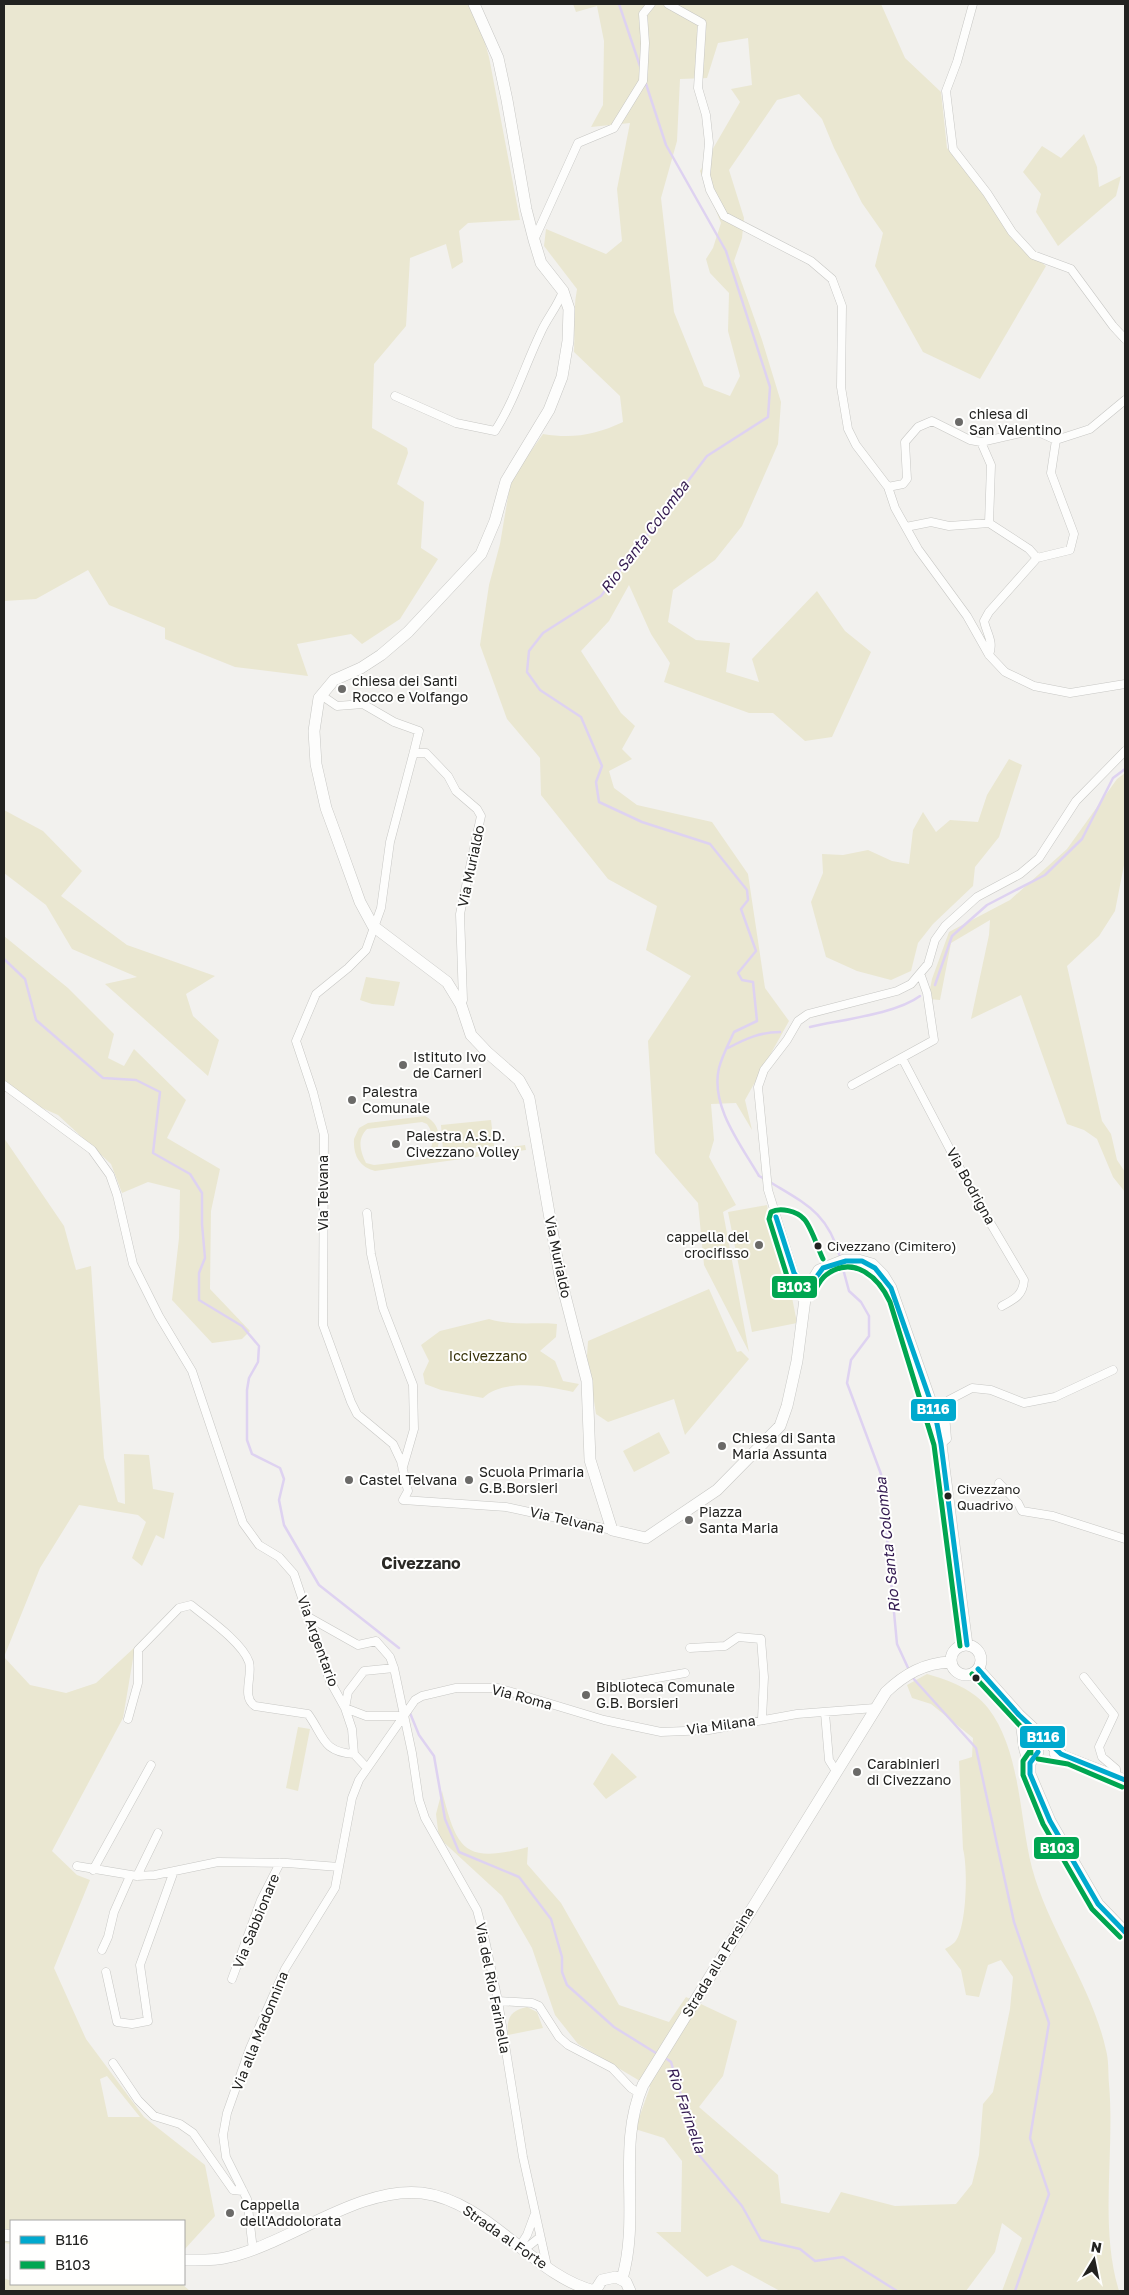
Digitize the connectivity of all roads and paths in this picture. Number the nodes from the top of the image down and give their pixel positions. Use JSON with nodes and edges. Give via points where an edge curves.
{"nodes":[{"id":1,"x":474,"y":4,"type":"edge"},
{"id":2,"x":650,"y":4,"type":"edge"},
{"id":3,"x":668,"y":4,"type":"edge"},
{"id":4,"x":973,"y":4,"type":"edge"},
{"id":5,"x":534,"y":240,"type":"junction"},
{"id":6,"x":563,"y":291,"type":"junction"},
{"id":7,"x":1125,"y":338,"type":"edge"},
{"id":8,"x":395,"y":396,"type":"dead end"},
{"id":9,"x":1125,"y":400,"type":"edge"},
{"id":10,"x":1056,"y":440,"type":"junction"},
{"id":11,"x":980,"y":442,"type":"junction"},
{"id":12,"x":888,"y":487,"type":"junction"},
{"id":13,"x":989,"y":523,"type":"junction"},
{"id":14,"x":906,"y":527,"type":"junction"},
{"id":15,"x":1037,"y":558,"type":"junction"},
{"id":16,"x":989,"y":655,"type":"junction"},
{"id":17,"x":1125,"y":684,"type":"edge"},
{"id":18,"x":322,"y":696,"type":"junction"},
{"id":19,"x":1125,"y":751,"type":"edge"},
{"id":20,"x":413,"y":755,"type":"junction"},
{"id":21,"x":373,"y":926,"type":"junction"},
{"id":22,"x":921,"y":976,"type":"junction"},
{"id":23,"x":461,"y":1005,"type":"junction"},
{"id":24,"x":902,"y":1058,"type":"junction"},
{"id":25,"x":852,"y":1085,"type":"dead end"},
{"id":26,"x":4,"y":1086,"type":"edge"},
{"id":27,"x":367,"y":1213,"type":"dead end"},
{"id":28,"x":806,"y":1291,"type":"junction"},
{"id":29,"x":1002,"y":1306,"type":"dead end"},
{"id":30,"x":1113,"y":1370,"type":"dead end"},
{"id":31,"x":941,"y":1444,"type":"junction"},
{"id":32,"x":403,"y":1467,"type":"junction"},
{"id":33,"x":999,"y":1483,"type":"dead end"},
{"id":34,"x":612,"y":1530,"type":"junction"},
{"id":35,"x":1125,"y":1539,"type":"edge"},
{"id":36,"x":310,"y":1618,"type":"junction"},
{"id":37,"x":967,"y":1645,"type":"junction"},
{"id":38,"x":690,"y":1648,"type":"dead end"},
{"id":39,"x":945,"y":1663,"type":"junction"},
{"id":40,"x":394,"y":1668,"type":"junction"},
{"id":41,"x":978,"y":1669,"type":"junction"},
{"id":42,"x":685,"y":1673,"type":"dead end"},
{"id":43,"x":1084,"y":1677,"type":"dead end"},
{"id":44,"x":623,"y":1684,"type":"dead end"},
{"id":45,"x":345,"y":1708,"type":"junction"},
{"id":46,"x":874,"y":1708,"type":"junction"},
{"id":47,"x":824,"y":1713,"type":"junction"},
{"id":48,"x":1019,"y":1715,"type":"junction"},
{"id":49,"x":403,"y":1716,"type":"junction"},
{"id":50,"x":590,"y":1716,"type":"joint"},
{"id":51,"x":128,"y":1719,"type":"dead end"},
{"id":52,"x":762,"y":1719,"type":"junction"},
{"id":53,"x":1031,"y":1727,"type":"junction"},
{"id":54,"x":1024,"y":1737,"type":"junction"},
{"id":55,"x":1038,"y":1752,"type":"junction"},
{"id":56,"x":354,"y":1754,"type":"junction"},
{"id":57,"x":1061,"y":1754,"type":"junction"},
{"id":58,"x":1030,"y":1763,"type":"junction"},
{"id":59,"x":151,"y":1765,"type":"dead end"},
{"id":60,"x":367,"y":1768,"type":"junction"},
{"id":61,"x":836,"y":1771,"type":"junction"},
{"id":62,"x":1120,"y":1778,"type":"edge"},
{"id":63,"x":158,"y":1833,"type":"dead end"},
{"id":64,"x":280,"y":1863,"type":"junction"},
{"id":65,"x":77,"y":1866,"type":"dead end"},
{"id":66,"x":339,"y":1867,"type":"junction"},
{"id":67,"x":93,"y":1870,"type":"junction"},
{"id":68,"x":174,"y":1871,"type":"junction"},
{"id":69,"x":133,"y":1876,"type":"junction"},
{"id":70,"x":1125,"y":1932,"type":"edge"},
{"id":71,"x":102,"y":1950,"type":"dead end"},
{"id":72,"x":106,"y":1972,"type":"dead end"},
{"id":73,"x":232,"y":1979,"type":"dead end"},
{"id":74,"x":498,"y":2001,"type":"junction"},
{"id":75,"x":113,"y":2063,"type":"dead end"},
{"id":76,"x":639,"y":2093,"type":"junction"},
{"id":77,"x":242,"y":2191,"type":"junction"},
{"id":78,"x":534,"y":2214,"type":"junction"},
{"id":79,"x":540,"y":2237,"type":"junction"},
{"id":80,"x":522,"y":2248,"type":"junction"},
{"id":81,"x":253,"y":2250,"type":"junction"},
{"id":82,"x":185,"y":2260,"type":"edge"},
{"id":83,"x":547,"y":2266,"type":"junction"},
{"id":84,"x":622,"y":2279,"type":"junction"},
{"id":85,"x":595,"y":2291,"type":"edge"},
{"id":86,"x":630,"y":2291,"type":"edge"}],
"edges":[{"from":1,"to":5,"type":"street","via":[[498,58]]},
{"from":2,"to":5,"type":"street","via":[[643,14],[642,81],[614,128],[578,143]]},
{"from":3,"to":12,"type":"street","via":[[702,23],[698,88],[706,115],[706,175],[710,190],[724,216],[810,261],[832,279],[842,306],[841,387],[848,429],[856,446]]},
{"from":4,"to":7,"type":"street","via":[[946,91],[953,149],[1012,232],[1033,254],[1071,269]]},
{"from":5,"to":6,"type":"street","via":[[541,263]]},
{"from":6,"to":8,"type":"street","via":[[544,324],[523,377],[495,431],[456,423]]},
{"from":6,"to":18,"type":"street","via":[[570,309],[562,377],[549,410],[506,480],[495,521],[481,554],[408,632],[361,668],[334,680]]},
{"from":9,"to":10,"type":"street","via":[[1090,429]]},
{"from":10,"to":11,"type":"street","via":[[1034,430]]},
{"from":10,"to":15,"type":"street","via":[[1051,473],[1074,534],[1070,550]]},
{"from":11,"to":12,"type":"street","via":[[932,422],[918,427],[905,442],[907,479],[903,484]]},
{"from":11,"to":13,"type":"street","via":[[991,465]]},
{"from":12,"to":14,"type":"street"},
{"from":13,"to":14,"type":"street","via":[[949,526],[931,522]]},
{"from":13,"to":15,"type":"street"},
{"from":14,"to":16,"type":"street","via":[[931,569],[967,616]]},
{"from":15,"to":16,"type":"street","via":[[984,618],[992,646]]},
{"from":16,"to":17,"type":"street","via":[[1005,672],[1034,686],[1070,693]]},
{"from":18,"to":20,"type":"street","name":"Via Telvana","via":[[337,706],[363,704],[394,722],[419,731]]},
{"from":18,"to":21,"type":"street","via":[[314,731],[316,764],[326,808],[360,902]]},
{"from":19,"to":22,"type":"street","via":[[1076,801],[1039,858],[1020,874],[977,897],[945,926],[935,940]]},
{"from":20,"to":21,"type":"street","name":"Via Telvana","via":[[390,842],[381,908]]},
{"from":20,"to":23,"type":"street","name":"Via Murialdo","via":[[426,753],[481,816],[460,914]]},
{"from":21,"to":23,"type":"street","name":"Via Murialdo","via":[[446,982]]},
{"from":21,"to":32,"type":"street","name":"Via Telvana","via":[[366,950],[316,994],[296,1041],[314,1092],[324,1135],[323,1325],[357,1414],[394,1444]]},
{"from":22,"to":24,"type":"street","via":[[934,1040]]},
{"from":22,"to":28,"type":"street","via":[[897,991],[808,1014],[798,1021],[764,1070],[758,1088],[768,1190],[794,1273]]},
{"from":23,"to":34,"type":"street","name":"Via Murialdo","via":[[471,1035],[519,1080],[529,1098],[560,1276],[587,1381],[590,1460]]},
{"from":24,"to":25,"type":"street"},
{"from":24,"to":29,"type":"street","name":"Via Bodrigna","via":[[975,1198],[1024,1280],[1023,1290]]},
{"from":26,"to":36,"type":"street","name":"Via Argentario","via":[[92,1150],[110,1175],[133,1264],[192,1372],[243,1523],[259,1545],[279,1557],[294,1574]]},
{"from":27,"to":32,"type":"street","name":"Via Telvana","via":[[371,1254],[383,1308],[413,1385],[414,1429]]},
{"from":28,"to":31,"type":"street","via":[[819,1270],[844,1260],[872,1264],[883,1275],[891,1288],[935,1414]]},
{"from":28,"to":34,"type":"street","name":"Via Telvana","via":[[797,1361],[780,1426],[718,1490],[646,1538]]},
{"from":30,"to":31,"type":"street","via":[[1055,1397],[1024,1403],[991,1390],[972,1388],[949,1400],[945,1414],[947,1439]]},
{"from":31,"to":37,"type":"street"},
{"from":32,"to":34,"type":"street","name":"Via Telvana","via":[[408,1490],[403,1500],[506,1507]]},
{"from":33,"to":35,"type":"street","via":[[1022,1511],[1052,1516]]},
{"from":36,"to":40,"type":"street","via":[[358,1645],[376,1641],[390,1657]]},
{"from":36,"to":45,"type":"street","name":"Via Argentario","via":[[330,1681]]},
{"from":37,"to":39,"type":"street","via":[[954,1650]]},
{"from":37,"to":41,"type":"street","via":[[980,1653]]},
{"from":38,"to":52,"type":"street","via":[[725,1646],[738,1637],[760,1639],[764,1677]]},
{"from":39,"to":41,"type":"street","via":[[966,1675]]},
{"from":39,"to":46,"type":"street","name":"Strada alla Fersina","via":[[926,1666],[904,1676]]},
{"from":40,"to":45,"type":"street","via":[[364,1671],[348,1692]]},
{"from":40,"to":49,"type":"street","name":"Via del Rio Farinella"},
{"from":41,"to":48,"type":"street"},
{"from":42,"to":44,"type":"street"},
{"from":43,"to":62,"type":"street","via":[[1114,1716],[1099,1747],[1102,1757],[1116,1769]]},
{"from":45,"to":49,"type":"street","via":[[366,1716]]},
{"from":45,"to":56,"type":"street","name":"Via Argentario","via":[[352,1729]]},
{"from":46,"to":47,"type":"street","name":"Via Milana"},
{"from":46,"to":61,"type":"street","name":"Strada alla Fersina"},
{"from":47,"to":52,"type":"street","name":"Via Milana"},
{"from":47,"to":61,"type":"street","via":[[829,1760]]},
{"from":48,"to":53,"type":"street"},
{"from":48,"to":54,"type":"street"},
{"from":49,"to":50,"type":"street","name":"Via Roma","via":[[422,1696],[456,1688],[498,1688]]},
{"from":49,"to":60,"type":"street","name":"Via alla Madonnina"},
{"from":49,"to":74,"type":"street","name":"Via del Rio Farinella","via":[[419,1800],[425,1818],[477,1910]]},
{"from":50,"to":52,"type":"street","name":"Via Milana","via":[[661,1732],[709,1730]]},
{"from":51,"to":56,"type":"street","via":[[138,1683],[138,1650],[178,1608],[191,1605],[243,1651],[249,1663],[247,1698],[250,1703],[308,1714],[330,1748]]},
{"from":53,"to":55,"type":"street"},
{"from":53,"to":57,"type":"street"},
{"from":54,"to":55,"type":"street"},
{"from":54,"to":58,"type":"street","via":[[1025,1754]]},
{"from":55,"to":57,"type":"street"},
{"from":55,"to":58,"type":"street"},
{"from":56,"to":60,"type":"street"},
{"from":57,"to":62,"type":"street"},
{"from":58,"to":70,"type":"street","via":[[1032,1783],[1050,1821],[1098,1904]]},
{"from":59,"to":67,"type":"street"},
{"from":60,"to":66,"type":"street","name":"Via alla Madonnina","via":[[352,1798]]},
{"from":61,"to":76,"type":"street","name":"Strada alla Fersina"},
{"from":63,"to":69,"type":"street"},
{"from":64,"to":66,"type":"street","name":"Via Sabbionare"},
{"from":64,"to":68,"type":"street","name":"Via Sabbionare","via":[[218,1862]]},
{"from":64,"to":73,"type":"street","name":"Via Sabbionare","via":[[261,1900]]},
{"from":65,"to":67,"type":"street","name":"Via Sabbionare"},
{"from":66,"to":77,"type":"street","name":"Via alla Madonnina","via":[[335,1888],[285,1969],[250,2048],[227,2113],[223,2135],[226,2157]]},
{"from":67,"to":69,"type":"street","name":"Via Sabbionare"},
{"from":68,"to":69,"type":"street","name":"Via Sabbionare"},
{"from":68,"to":72,"type":"street","via":[[140,1965],[148,2021],[117,2022]]},
{"from":69,"to":71,"type":"street","via":[[114,1912]]},
{"from":74,"to":76,"type":"street","via":[[532,2002],[539,2006],[568,2045],[612,2068]]},
{"from":74,"to":78,"type":"street","name":"Via del Rio Farinella"},
{"from":75,"to":77,"type":"street","via":[[144,2108],[154,2116],[188,2127],[233,2190]]},
{"from":76,"to":84,"type":"street","name":"Strada alla Fersina","via":[[630,2138],[630,2242]]},
{"from":77,"to":81,"type":"street","name":"Via alla Madonnina","via":[[247,2199]]},
{"from":78,"to":79,"type":"street","name":"Via del Rio Farinella"},
{"from":78,"to":80,"type":"street","name":"Via del Rio Farinella"},
{"from":79,"to":80,"type":"street"},
{"from":79,"to":83,"type":"street","name":"Via del Rio Farinella"},
{"from":80,"to":81,"type":"street","name":"Strada al Forte","via":[[470,2211],[446,2198],[421,2193],[391,2194],[367,2200]]},
{"from":80,"to":83,"type":"street","name":"Strada al Forte"},
{"from":81,"to":82,"type":"street","name":"Strada al Forte","via":[[210,2260]]},
{"from":83,"to":85,"type":"street","name":"Strada al Forte","via":[[572,2283]]},
{"from":84,"to":85,"type":"street","via":[[609,2277],[602,2280]]},
{"from":84,"to":86,"type":"street"}]}
